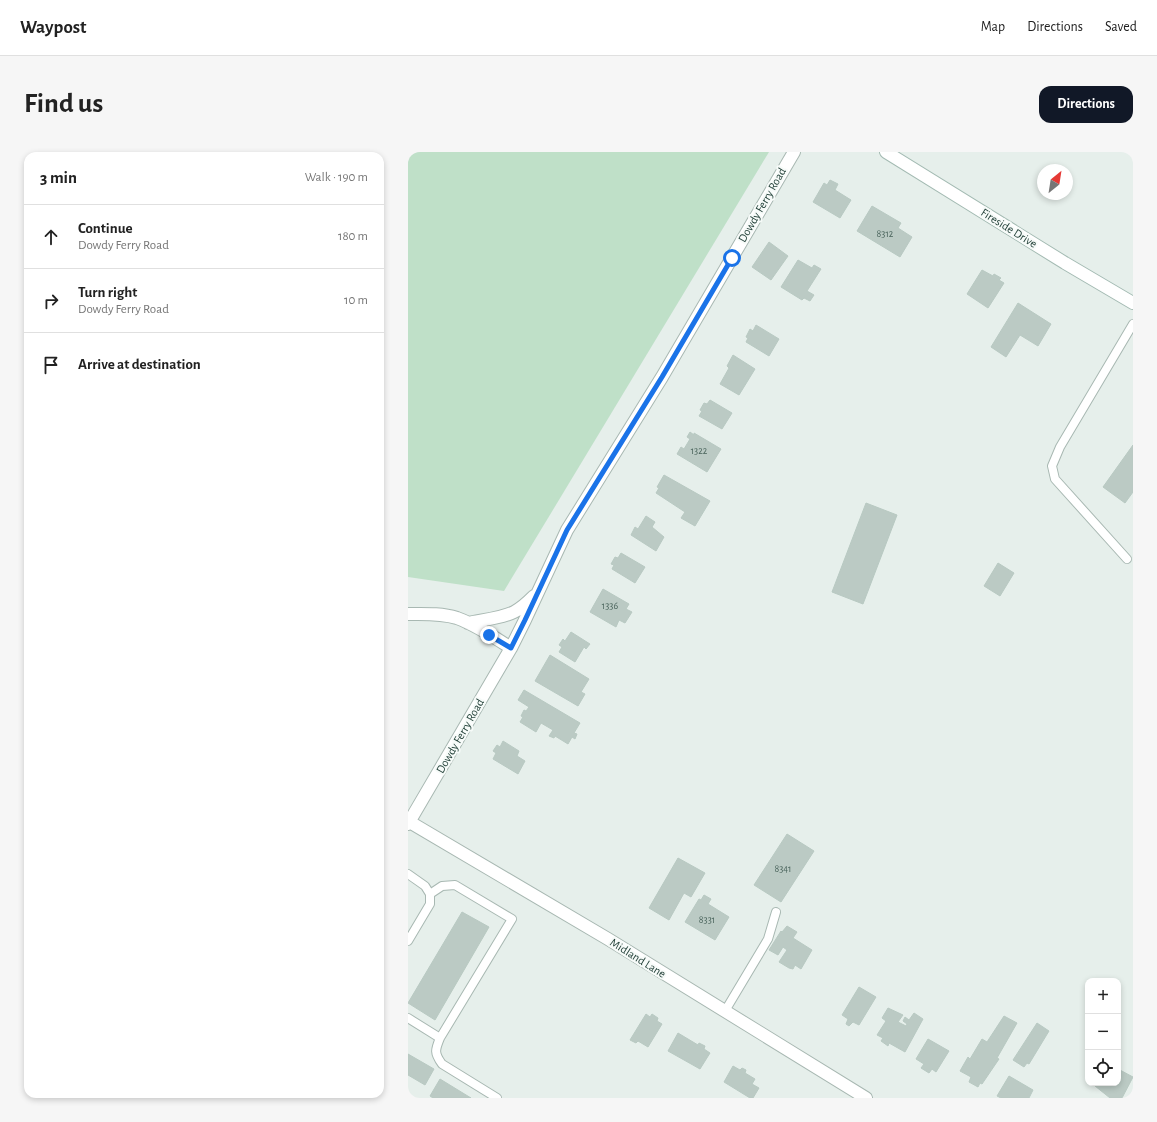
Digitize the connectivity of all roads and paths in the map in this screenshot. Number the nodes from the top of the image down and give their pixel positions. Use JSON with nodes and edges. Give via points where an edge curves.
{"nodes":[{"id":1,"x":794,"y":152,"type":"edge"},
{"id":2,"x":886,"y":152,"type":"edge"},
{"id":3,"x":1133,"y":303,"type":"edge"},
{"id":4,"x":1133,"y":324,"type":"edge"},
{"id":5,"x":1127,"y":559,"type":"dead end"},
{"id":6,"x":539,"y":591,"type":"junction"},
{"id":7,"x":408,"y":614,"type":"edge"},
{"id":8,"x":468,"y":623,"type":"junction"},
{"id":9,"x":511,"y":648,"type":"junction"},
{"id":10,"x":408,"y":822,"type":"edge"},
{"id":11,"x":408,"y":874,"type":"edge"},
{"id":12,"x":430,"y":894,"type":"junction"},
{"id":13,"x":776,"y":912,"type":"dead end"},
{"id":14,"x":408,"y":941,"type":"edge"},
{"id":15,"x":725,"y":1011,"type":"junction"},
{"id":16,"x":408,"y":1018,"type":"edge"},
{"id":17,"x":440,"y":1038,"type":"junction"},
{"id":18,"x":497,"y":1098,"type":"edge"},
{"id":19,"x":866,"y":1098,"type":"edge"}],
"edges":[{"from":1,"to":6,"type":"street","name":"Dowdy Ferry Road","via":[[662,377],[567,530]]},
{"from":2,"to":3,"type":"street","name":"Fireside Drive"},
{"from":4,"to":5,"type":"lane","via":[[1060,447],[1052,466],[1055,479]]},
{"from":6,"to":8,"type":"street","name":"Dowdy Ferry Road","via":[[514,612]]},
{"from":6,"to":9,"type":"street","name":"Dowdy Ferry Road"},
{"from":7,"to":8,"type":"street","name":"Dowdy Ferry Road","via":[[432,614]]},
{"from":8,"to":9,"type":"street","name":"Dowdy Ferry Road"},
{"from":9,"to":10,"type":"street","name":"Dowdy Ferry Road"},
{"from":10,"to":15,"type":"street","name":"Midland Lane"},
{"from":11,"to":12,"type":"lane","via":[[425,886]]},
{"from":12,"to":14,"type":"lane","via":[[430,904]]},
{"from":12,"to":17,"type":"lane","via":[[442,886],[454,885],[512,919]]},
{"from":13,"to":15,"type":"lane","via":[[768,939]]},
{"from":15,"to":19,"type":"street","name":"Midland Lane"},
{"from":16,"to":17,"type":"lane"},
{"from":17,"to":18,"type":"lane","via":[[436,1056],[442,1064]]}]}
